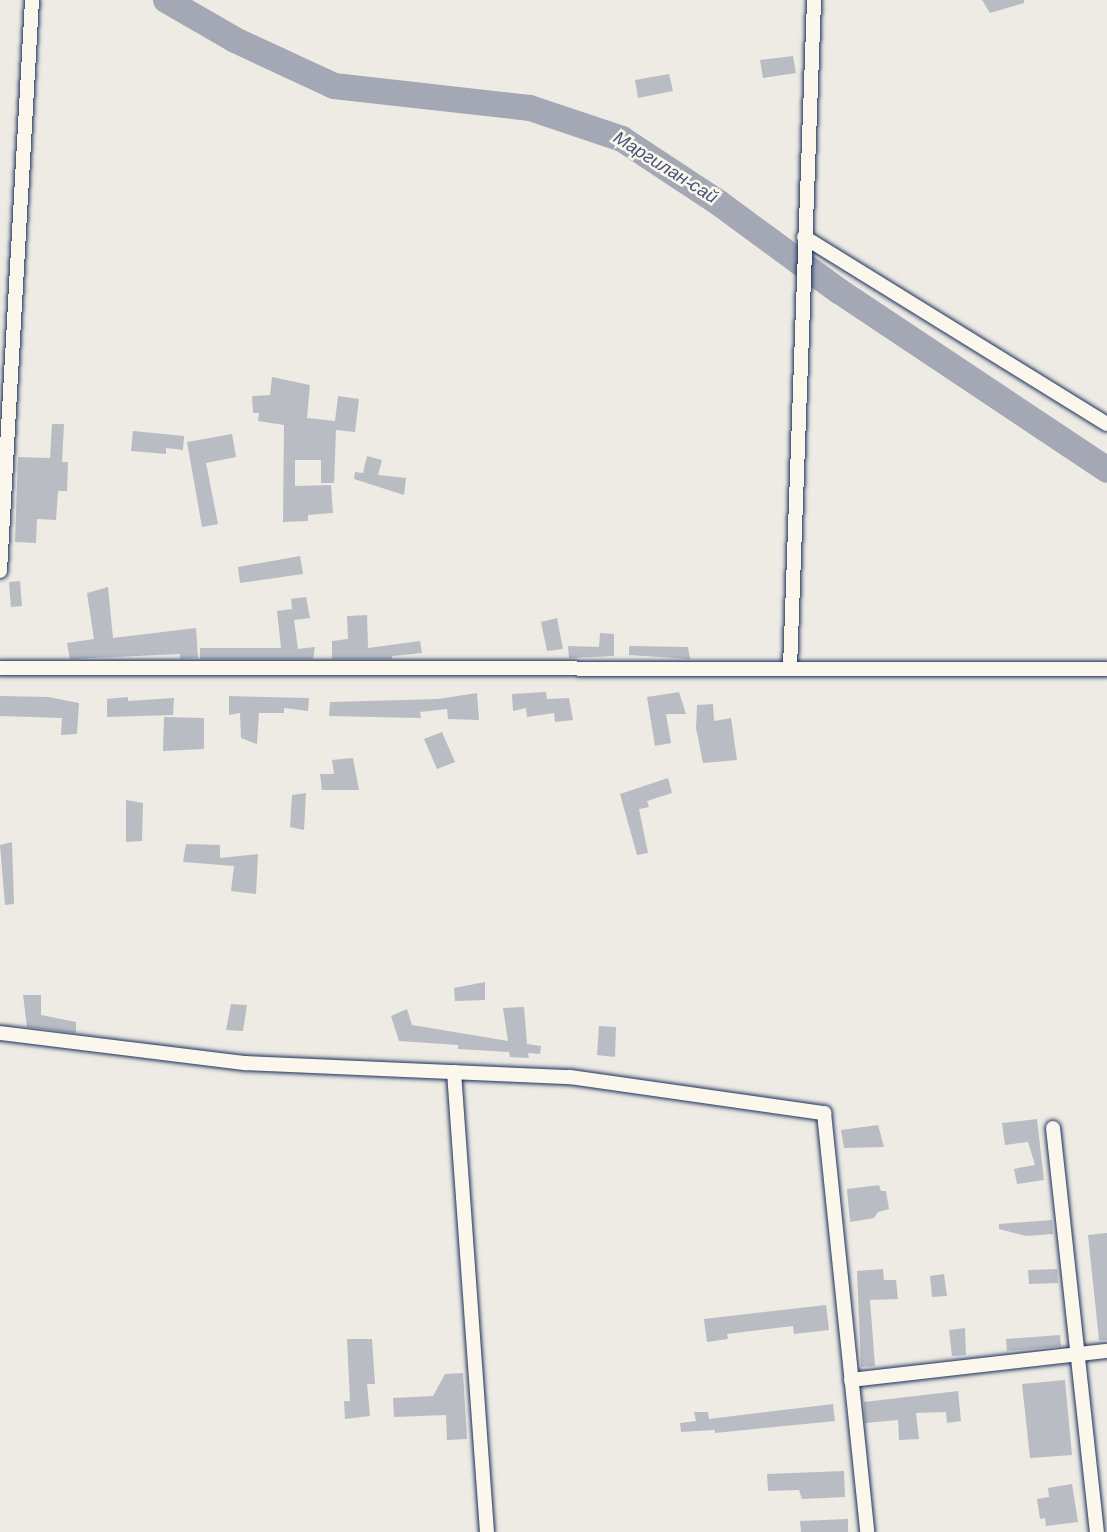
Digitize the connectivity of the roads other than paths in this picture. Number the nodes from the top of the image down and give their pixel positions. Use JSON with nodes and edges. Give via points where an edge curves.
{"nodes":[{"id":1,"x":32,"y":0,"type":"edge"},
{"id":2,"x":814,"y":0,"type":"edge"},
{"id":3,"x":804,"y":237,"type":"junction"},
{"id":4,"x":1107,"y":424,"type":"edge"},
{"id":5,"x":4,"y":451,"type":"edge"},
{"id":6,"x":0,"y":571,"type":"edge"},
{"id":7,"x":0,"y":668,"type":"edge"},
{"id":8,"x":790,"y":669,"type":"junction"},
{"id":9,"x":1107,"y":669,"type":"edge"},
{"id":10,"x":0,"y":1033,"type":"edge"},
{"id":11,"x":454,"y":1072,"type":"junction"},
{"id":12,"x":1053,"y":1128,"type":"dead end"},
{"id":13,"x":1107,"y":1352,"type":"edge"},
{"id":14,"x":1078,"y":1354,"type":"junction"},
{"id":15,"x":851,"y":1380,"type":"junction"},
{"id":16,"x":487,"y":1532,"type":"edge"},
{"id":17,"x":867,"y":1532,"type":"edge"},
{"id":18,"x":1097,"y":1532,"type":"edge"}],
"edges":[{"from":1,"to":5,"type":"street"},
{"from":2,"to":3,"type":"street"},
{"from":3,"to":4,"type":"street"},
{"from":3,"to":8,"type":"street"},
{"from":5,"to":6,"type":"street"},
{"from":7,"to":8,"type":"street"},
{"from":8,"to":9,"type":"street"},
{"from":10,"to":11,"type":"street","via":[[245,1063]]},
{"from":11,"to":15,"type":"street","via":[[570,1077],[824,1113]]},
{"from":11,"to":16,"type":"street"},
{"from":12,"to":14,"type":"street"},
{"from":13,"to":14,"type":"street"},
{"from":14,"to":15,"type":"street"},
{"from":14,"to":18,"type":"street"},
{"from":15,"to":17,"type":"street"}]}
